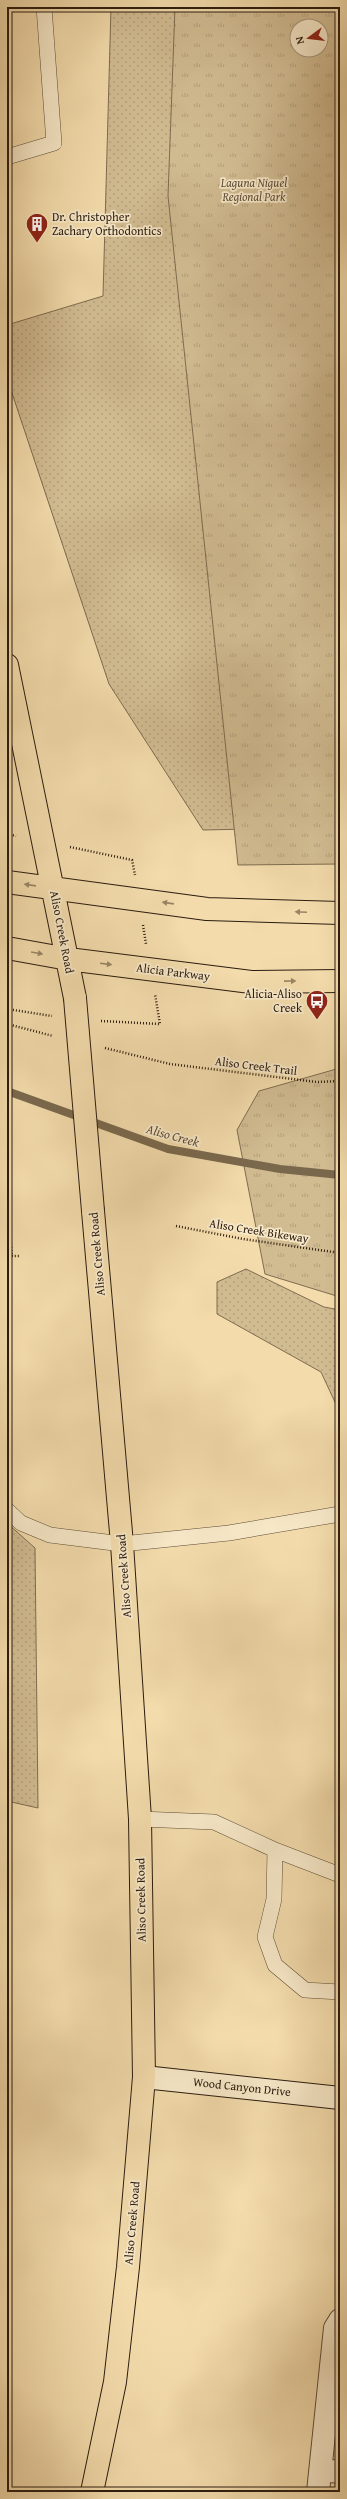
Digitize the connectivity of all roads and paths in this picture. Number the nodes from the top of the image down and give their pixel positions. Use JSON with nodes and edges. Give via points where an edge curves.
{"nodes":[{"id":1,"x":44,"y":7,"type":"edge"},
{"id":2,"x":7,"y":157,"type":"edge"},
{"id":3,"x":7,"y":665,"type":"edge"},
{"id":4,"x":7,"y":834,"type":"edge"},
{"id":5,"x":44,"y":842,"type":"junction"},
{"id":6,"x":7,"y":882,"type":"edge"},
{"id":7,"x":53,"y":888,"type":"junction"},
{"id":8,"x":139,"y":900,"type":"junction"},
{"id":9,"x":340,"y":913,"type":"edge"},
{"id":10,"x":7,"y":948,"type":"edge"},
{"id":11,"x":68,"y":959,"type":"junction"},
{"id":12,"x":151,"y":969,"type":"junction"},
{"id":13,"x":340,"y":981,"type":"edge"},
{"id":14,"x":7,"y":1009,"type":"edge"},
{"id":15,"x":77,"y":1019,"type":"junction"},
{"id":16,"x":170,"y":1064,"type":"dead end"},
{"id":17,"x":340,"y":1081,"type":"edge"},
{"id":18,"x":7,"y":1202,"type":"edge"},
{"id":19,"x":176,"y":1226,"type":"dead end"},
{"id":20,"x":340,"y":1253,"type":"edge"},
{"id":21,"x":19,"y":1256,"type":"dead end"},
{"id":22,"x":7,"y":1510,"type":"edge"},
{"id":23,"x":340,"y":1514,"type":"edge"},
{"id":24,"x":122,"y":1544,"type":"junction"},
{"id":25,"x":140,"y":1819,"type":"junction"},
{"id":26,"x":275,"y":1850,"type":"junction"},
{"id":27,"x":340,"y":1875,"type":"edge"},
{"id":28,"x":340,"y":1992,"type":"edge"},
{"id":29,"x":144,"y":2076,"type":"junction"},
{"id":30,"x":340,"y":2098,"type":"edge"},
{"id":31,"x":340,"y":2320,"type":"edge"},
{"id":32,"x":331,"y":2471,"type":"edge"},
{"id":33,"x":92,"y":2492,"type":"edge"},
{"id":34,"x":318,"y":2492,"type":"edge"}],
"edges":[{"from":1,"to":2,"type":"lane","via":[[54,143]]},
{"from":3,"to":5,"type":"main road","name":"Aliso Creek Road"},
{"from":4,"to":5,"type":"path"},
{"from":5,"to":7,"type":"main road","name":"Aliso Creek Road"},
{"from":5,"to":8,"type":"path","via":[[132,860]]},
{"from":7,"to":6,"type":"main road","one_way":true},
{"from":7,"to":8,"type":"main road"},
{"from":7,"to":11,"type":"main road","name":"Aliso Creek Road"},
{"from":9,"to":8,"type":"main road","one_way":true,"via":[[207,908]]},
{"from":8,"to":12,"type":"path"},
{"from":10,"to":11,"type":"main road","name":"Alicia Parkway","one_way":true},
{"from":11,"to":12,"type":"main road","name":"Alicia Parkway","one_way":true},
{"from":11,"to":15,"type":"main road","name":"Aliso Creek Road","bridge":true},
{"from":12,"to":13,"type":"main road","name":"Alicia Parkway","one_way":true,"via":[[251,982]]},
{"from":12,"to":15,"type":"path","via":[[160,1024]]},
{"from":14,"to":15,"type":"path"},
{"from":15,"to":24,"type":"main road","name":"Aliso Creek Road","bridge":true},
{"from":16,"to":17,"type":"path","name":"Aliso Creek Trail","via":[[317,1082]]},
{"from":18,"to":21,"type":"path","via":[[12,1256]]},
{"from":19,"to":20,"type":"path","name":"Aliso Creek Bikeway","via":[[243,1240]]},
{"from":22,"to":24,"type":"lane","via":[[21,1523],[50,1535]]},
{"from":23,"to":24,"type":"lane","via":[[229,1533]]},
{"from":24,"to":25,"type":"main road","name":"Aliso Creek Road"},
{"from":25,"to":26,"type":"lane","via":[[214,1822]]},
{"from":25,"to":29,"type":"main road","name":"Aliso Creek Road"},
{"from":26,"to":27,"type":"lane"},
{"from":26,"to":28,"type":"lane","via":[[274,1899],[265,1937],[275,1965],[305,1990]]},
{"from":29,"to":30,"type":"main road","name":"Wood Canyon Drive"},
{"from":29,"to":33,"type":"main road","name":"Aliso Creek Road","via":[[116,2374]]},
{"from":31,"to":32,"type":"main road","via":[[335,2328]]},
{"from":32,"to":34,"type":"main road"}]}
